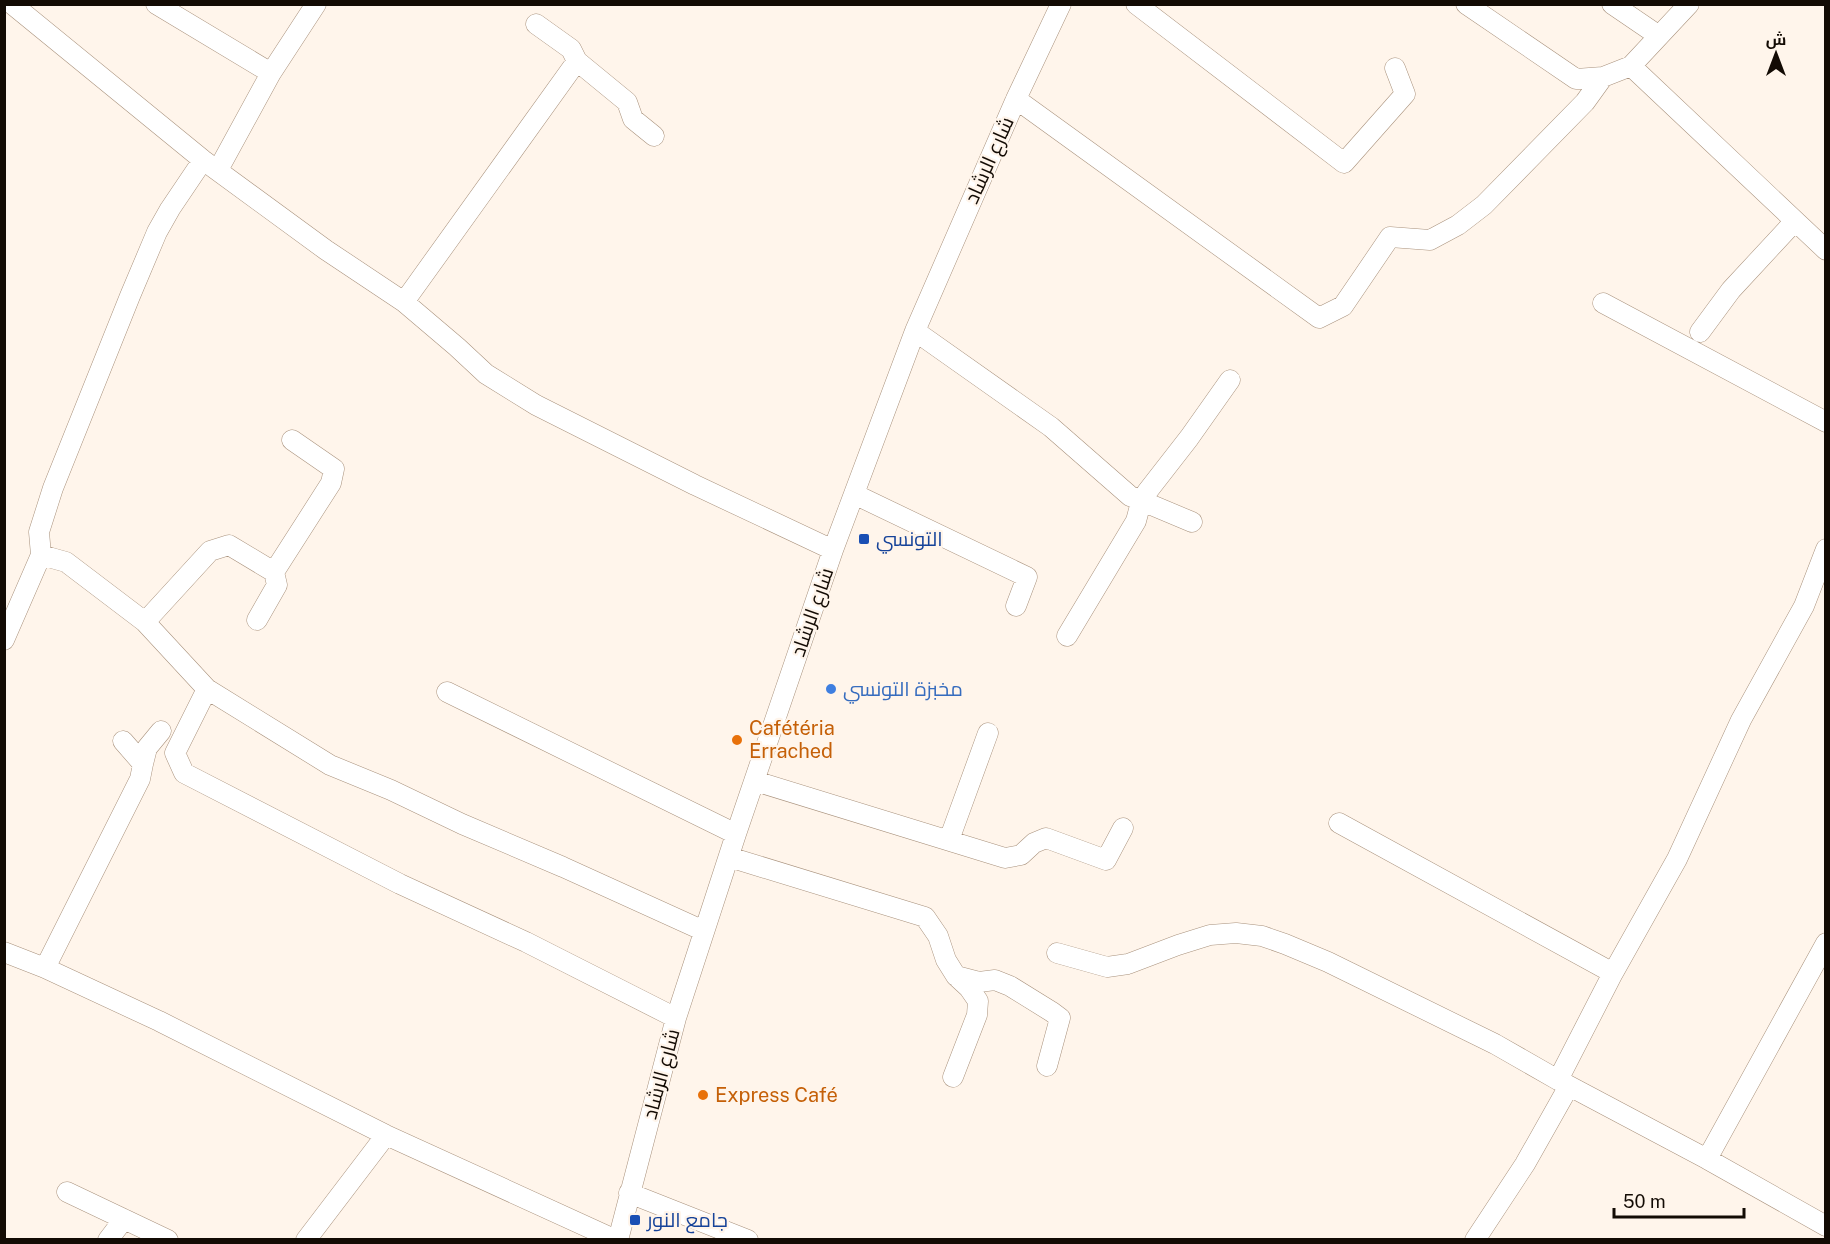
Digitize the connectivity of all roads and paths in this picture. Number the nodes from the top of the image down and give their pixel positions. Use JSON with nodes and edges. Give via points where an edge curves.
{"nodes":[{"id":1,"x":12,"y":4,"type":"edge"},
{"id":2,"x":316,"y":4,"type":"edge"},
{"id":3,"x":1061,"y":4,"type":"edge"},
{"id":4,"x":1136,"y":4,"type":"edge"},
{"id":5,"x":1466,"y":4,"type":"edge"},
{"id":6,"x":1612,"y":4,"type":"edge"},
{"id":7,"x":1689,"y":4,"type":"edge"},
{"id":8,"x":162,"y":6,"type":"edge"},
{"id":9,"x":4,"y":18,"type":"edge"},
{"id":10,"x":536,"y":24,"type":"dead end"},
{"id":11,"x":1659,"y":36,"type":"junction"},
{"id":12,"x":577,"y":61,"type":"junction"},
{"id":13,"x":1631,"y":66,"type":"junction"},
{"id":14,"x":1395,"y":68,"type":"dead end"},
{"id":15,"x":271,"y":73,"type":"junction"},
{"id":16,"x":1603,"y":77,"type":"junction"},
{"id":17,"x":1016,"y":99,"type":"junction"},
{"id":18,"x":654,"y":136,"type":"dead end"},
{"id":19,"x":210,"y":165,"type":"junction"},
{"id":20,"x":1794,"y":222,"type":"junction"},
{"id":21,"x":1826,"y":250,"type":"edge"},
{"id":22,"x":404,"y":302,"type":"junction"},
{"id":23,"x":1602,"y":303,"type":"dead end"},
{"id":24,"x":915,"y":331,"type":"junction"},
{"id":25,"x":1700,"y":332,"type":"dead end"},
{"id":26,"x":1230,"y":380,"type":"dead end"},
{"id":27,"x":1826,"y":422,"type":"edge"},
{"id":28,"x":292,"y":440,"type":"dead end"},
{"id":29,"x":854,"y":494,"type":"junction"},
{"id":30,"x":1141,"y":502,"type":"junction"},
{"id":31,"x":1192,"y":522,"type":"dead end"},
{"id":32,"x":1826,"y":549,"type":"edge"},
{"id":33,"x":833,"y":550,"type":"junction"},
{"id":34,"x":41,"y":555,"type":"junction"},
{"id":35,"x":274,"y":572,"type":"junction"},
{"id":36,"x":1016,"y":606,"type":"dead end"},
{"id":37,"x":257,"y":620,"type":"dead end"},
{"id":38,"x":145,"y":622,"type":"junction"},
{"id":39,"x":1067,"y":636,"type":"dead end"},
{"id":40,"x":4,"y":640,"type":"edge"},
{"id":41,"x":207,"y":689,"type":"junction"},
{"id":42,"x":447,"y":692,"type":"dead end"},
{"id":43,"x":160,"y":731,"type":"dead end"},
{"id":44,"x":988,"y":732,"type":"dead end"},
{"id":45,"x":123,"y":741,"type":"dead end"},
{"id":46,"x":143,"y":764,"type":"junction"},
{"id":47,"x":754,"y":781,"type":"junction"},
{"id":48,"x":1339,"y":823,"type":"dead end"},
{"id":49,"x":1123,"y":828,"type":"dead end"},
{"id":50,"x":736,"y":834,"type":"junction"},
{"id":51,"x":949,"y":840,"type":"junction"},
{"id":52,"x":729,"y":857,"type":"junction"},
{"id":53,"x":704,"y":931,"type":"junction"},
{"id":54,"x":1826,"y":943,"type":"edge"},
{"id":55,"x":1057,"y":953,"type":"dead end"},
{"id":56,"x":5,"y":954,"type":"edge"},
{"id":57,"x":45,"y":968,"type":"junction"},
{"id":58,"x":1613,"y":973,"type":"junction"},
{"id":59,"x":956,"y":976,"type":"junction"},
{"id":60,"x":676,"y":1018,"type":"junction"},
{"id":61,"x":1047,"y":1066,"type":"dead end"},
{"id":62,"x":953,"y":1077,"type":"dead end"},
{"id":63,"x":1563,"y":1083,"type":"junction"},
{"id":64,"x":386,"y":1135,"type":"junction"},
{"id":65,"x":1707,"y":1159,"type":"junction"},
{"id":66,"x":67,"y":1192,"type":"dead end"},
{"id":67,"x":629,"y":1193,"type":"junction"},
{"id":68,"x":124,"y":1219,"type":"junction"},
{"id":69,"x":1826,"y":1226,"type":"edge"},
{"id":70,"x":108,"y":1239,"type":"edge"},
{"id":71,"x":168,"y":1239,"type":"edge"},
{"id":72,"x":306,"y":1239,"type":"edge"},
{"id":73,"x":617,"y":1239,"type":"edge"},
{"id":74,"x":748,"y":1239,"type":"edge"},
{"id":75,"x":1475,"y":1239,"type":"edge"}],
"edges":[{"from":1,"to":9,"type":"street"},
{"from":1,"to":19,"type":"street"},
{"from":2,"to":15,"type":"street"},
{"from":3,"to":17,"type":"street","name":"شارع الرشاد"},
{"from":4,"to":14,"type":"street","via":[[1344,163],[1405,94]]},
{"from":5,"to":16,"type":"street","via":[[1576,79]]},
{"from":6,"to":11,"type":"street"},
{"from":7,"to":11,"type":"street"},
{"from":8,"to":15,"type":"street"},
{"from":10,"to":12,"type":"street","via":[[571,49]]},
{"from":11,"to":13,"type":"street"},
{"from":12,"to":18,"type":"street","via":[[627,102],[633,119]]},
{"from":12,"to":22,"type":"street"},
{"from":13,"to":16,"type":"street"},
{"from":13,"to":20,"type":"street"},
{"from":15,"to":19,"type":"street"},
{"from":16,"to":17,"type":"street","via":[[1585,102],[1484,204],[1458,225],[1430,240],[1390,237],[1343,306],[1319,318]]},
{"from":17,"to":24,"type":"street","name":"شارع الرشاد"},
{"from":19,"to":22,"type":"street"},
{"from":19,"to":34,"type":"street","via":[[170,209],[129,296],[53,489],[39,532]]},
{"from":20,"to":21,"type":"street"},
{"from":20,"to":25,"type":"street","via":[[1731,290]]},
{"from":22,"to":33,"type":"street","via":[[486,374],[536,405]]},
{"from":23,"to":27,"type":"street"},
{"from":24,"to":29,"type":"street","name":"شارع الرشاد"},
{"from":24,"to":30,"type":"street","via":[[1051,427]]},
{"from":26,"to":30,"type":"street"},
{"from":28,"to":35,"type":"street","via":[[334,469],[332,483]]},
{"from":29,"to":33,"type":"street","name":"شارع الرشاد"},
{"from":29,"to":36,"type":"street","via":[[1027,577]]},
{"from":30,"to":31,"type":"street"},
{"from":30,"to":39,"type":"street","via":[[1136,522]]},
{"from":32,"to":58,"type":"street","via":[[1804,606],[1740,720],[1677,859]]},
{"from":33,"to":47,"type":"street","name":"شارع الرشاد"},
{"from":34,"to":38,"type":"street","via":[[66,562]]},
{"from":34,"to":40,"type":"street"},
{"from":35,"to":37,"type":"street","via":[[277,585]]},
{"from":35,"to":38,"type":"street","via":[[229,545],[210,551]]},
{"from":38,"to":41,"type":"street"},
{"from":41,"to":53,"type":"street","via":[[330,765]]},
{"from":41,"to":60,"type":"street","via":[[175,753],[184,773],[399,884],[526,942]]},
{"from":42,"to":50,"type":"street"},
{"from":43,"to":46,"type":"street","via":[[147,748]]},
{"from":44,"to":51,"type":"street"},
{"from":45,"to":46,"type":"street"},
{"from":46,"to":57,"type":"street","via":[[141,778]]},
{"from":47,"to":50,"type":"street","name":"شارع الرشاد"},
{"from":47,"to":51,"type":"street"},
{"from":48,"to":58,"type":"street"},
{"from":49,"to":51,"type":"street","via":[[1106,860],[1046,838],[1021,855],[1005,858]]},
{"from":50,"to":52,"type":"street","name":"شارع الرشاد"},
{"from":52,"to":53,"type":"street","name":"شارع الرشاد"},
{"from":52,"to":59,"type":"street","via":[[924,917],[938,936],[945,960]]},
{"from":53,"to":60,"type":"street","name":"شارع الرشاد"},
{"from":54,"to":65,"type":"street"},
{"from":55,"to":63,"type":"street","via":[[1107,967],[1128,964],[1210,935],[1262,936],[1387,990]]},
{"from":56,"to":57,"type":"street"},
{"from":57,"to":64,"type":"street"},
{"from":58,"to":63,"type":"street"},
{"from":59,"to":61,"type":"street","via":[[979,982],[995,980],[1010,986],[1060,1018]]},
{"from":59,"to":62,"type":"street","via":[[978,1001],[977,1015]]},
{"from":60,"to":67,"type":"street","name":"شارع الرشاد"},
{"from":63,"to":65,"type":"street"},
{"from":63,"to":75,"type":"street","via":[[1525,1164]]},
{"from":64,"to":72,"type":"street"},
{"from":64,"to":73,"type":"street"},
{"from":65,"to":69,"type":"street"},
{"from":66,"to":68,"type":"street"},
{"from":67,"to":73,"type":"street","name":"شارع الرشاد"},
{"from":67,"to":74,"type":"street"},
{"from":68,"to":70,"type":"street"},
{"from":68,"to":71,"type":"street"}]}
